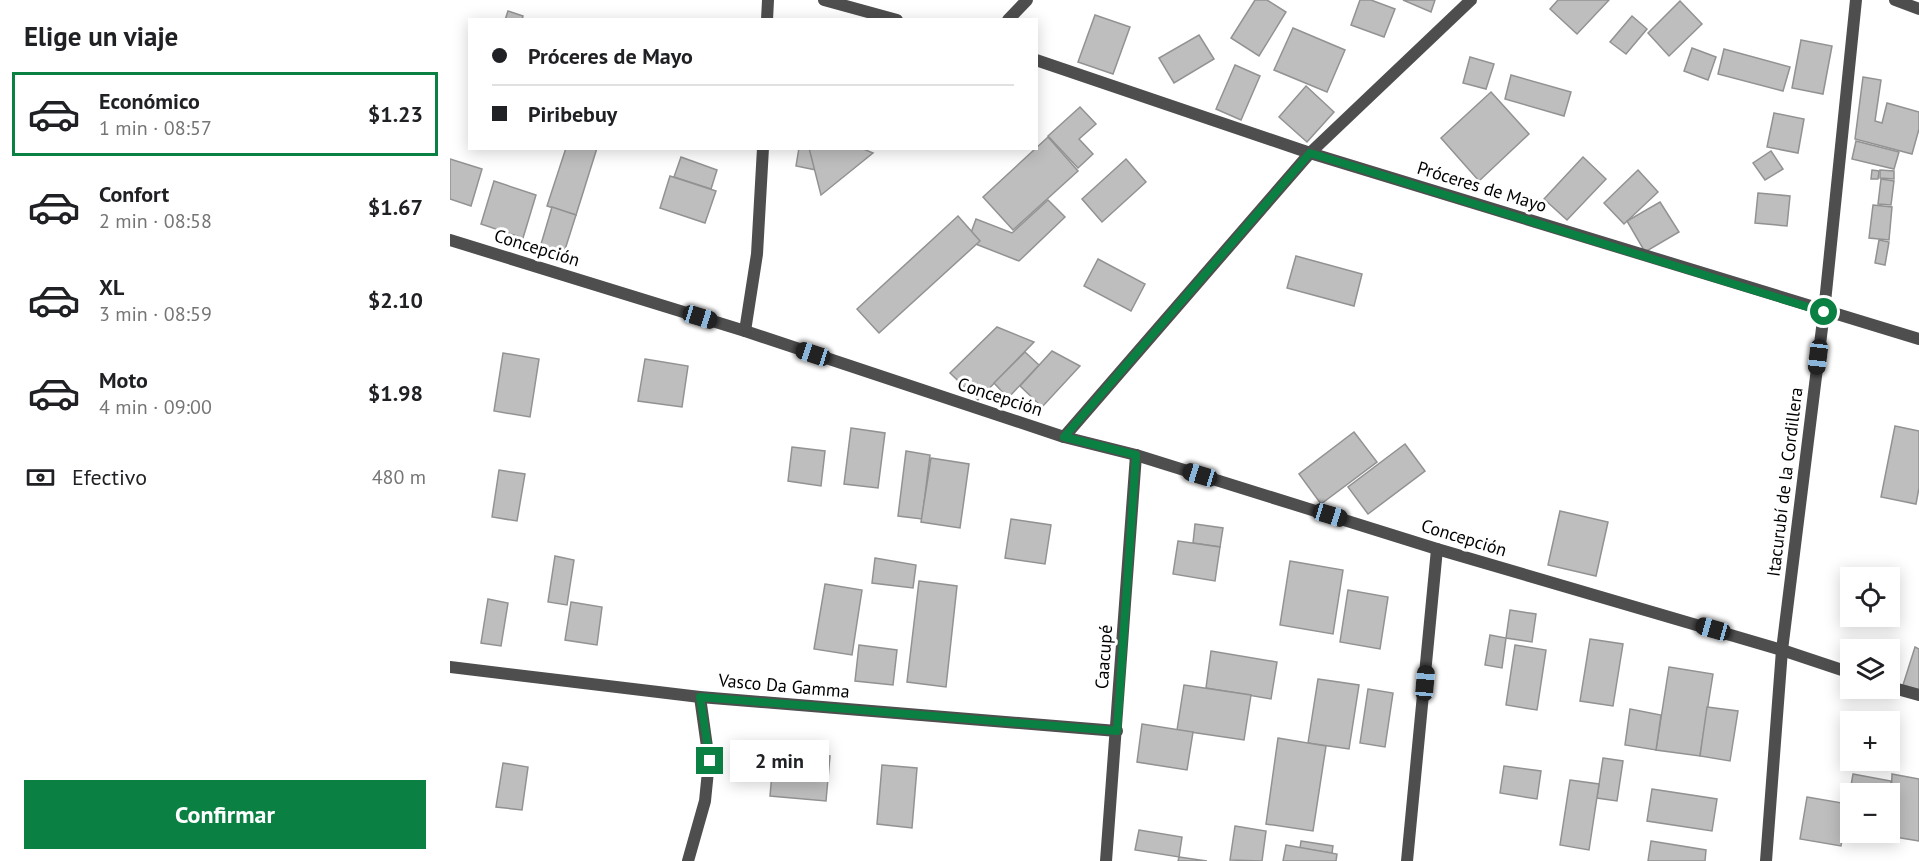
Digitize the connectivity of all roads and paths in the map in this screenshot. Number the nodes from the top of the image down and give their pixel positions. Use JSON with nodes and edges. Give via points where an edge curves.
{"nodes":[{"id":1,"x":768,"y":0,"type":"edge"},
{"id":2,"x":824,"y":0,"type":"edge"},
{"id":3,"x":1027,"y":0,"type":"edge"},
{"id":4,"x":1471,"y":0,"type":"edge"},
{"id":5,"x":1856,"y":0,"type":"edge"},
{"id":6,"x":1895,"y":0,"type":"edge"},
{"id":7,"x":1919,"y":9,"type":"edge"},
{"id":8,"x":767,"y":18,"type":"edge"},
{"id":9,"x":890,"y":18,"type":"edge"},
{"id":10,"x":1010,"y":18,"type":"edge"},
{"id":11,"x":1038,"y":61,"type":"edge"},
{"id":12,"x":763,"y":150,"type":"edge"},
{"id":13,"x":1310,"y":153,"type":"junction"},
{"id":14,"x":450,"y":240,"type":"edge"},
{"id":15,"x":1824,"y":312,"type":"junction"},
{"id":16,"x":745,"y":331,"type":"junction"},
{"id":17,"x":1919,"y":339,"type":"edge"},
{"id":18,"x":1064,"y":437,"type":"junction"},
{"id":19,"x":1136,"y":455,"type":"junction"},
{"id":20,"x":1437,"y":549,"type":"junction"},
{"id":21,"x":1782,"y":650,"type":"junction"},
{"id":22,"x":450,"y":667,"type":"edge"},
{"id":23,"x":1840,"y":669,"type":"edge"},
{"id":24,"x":1900,"y":690,"type":"edge"},
{"id":25,"x":1919,"y":695,"type":"edge"},
{"id":26,"x":700,"y":697,"type":"junction"},
{"id":27,"x":1117,"y":731,"type":"junction"},
{"id":28,"x":688,"y":861,"type":"edge"},
{"id":29,"x":1106,"y":861,"type":"edge"},
{"id":30,"x":1407,"y":861,"type":"edge"},
{"id":31,"x":1766,"y":861,"type":"edge"}],
"edges":[{"from":1,"to":8,"type":"street"},
{"from":2,"to":9,"type":"street"},
{"from":3,"to":10,"type":"street"},
{"from":4,"to":13,"type":"street"},
{"from":5,"to":15,"type":"street","name":"Itacurubí de la Cordillera"},
{"from":6,"to":7,"type":"street"},
{"from":11,"to":13,"type":"street","name":"Próceres de Mayo"},
{"from":12,"to":16,"type":"street","via":[[757,254]]},
{"from":13,"to":15,"type":"street","name":"Próceres de Mayo"},
{"from":13,"to":18,"type":"street"},
{"from":14,"to":16,"type":"street","name":"Concepción"},
{"from":15,"to":17,"type":"street","name":"Próceres de Mayo"},
{"from":15,"to":21,"type":"street","name":"Itacurubí de la Cordillera"},
{"from":16,"to":18,"type":"street","name":"Concepción"},
{"from":18,"to":19,"type":"street","name":"Concepción"},
{"from":19,"to":20,"type":"street","name":"Concepción"},
{"from":19,"to":27,"type":"street","name":"Caacupé"},
{"from":20,"to":21,"type":"street","name":"Concepción"},
{"from":20,"to":30,"type":"street"},
{"from":21,"to":23,"type":"street","name":"Concepción"},
{"from":21,"to":31,"type":"street","name":"Itacurubí de la Cordillera"},
{"from":22,"to":26,"type":"street","name":"Vasco Da Gamma"},
{"from":24,"to":25,"type":"street"},
{"from":26,"to":27,"type":"street","name":"Vasco Da Gamma"},
{"from":26,"to":28,"type":"street","via":[[710,761],[705,801]]},
{"from":27,"to":29,"type":"street","name":"Caacupé"}]}
